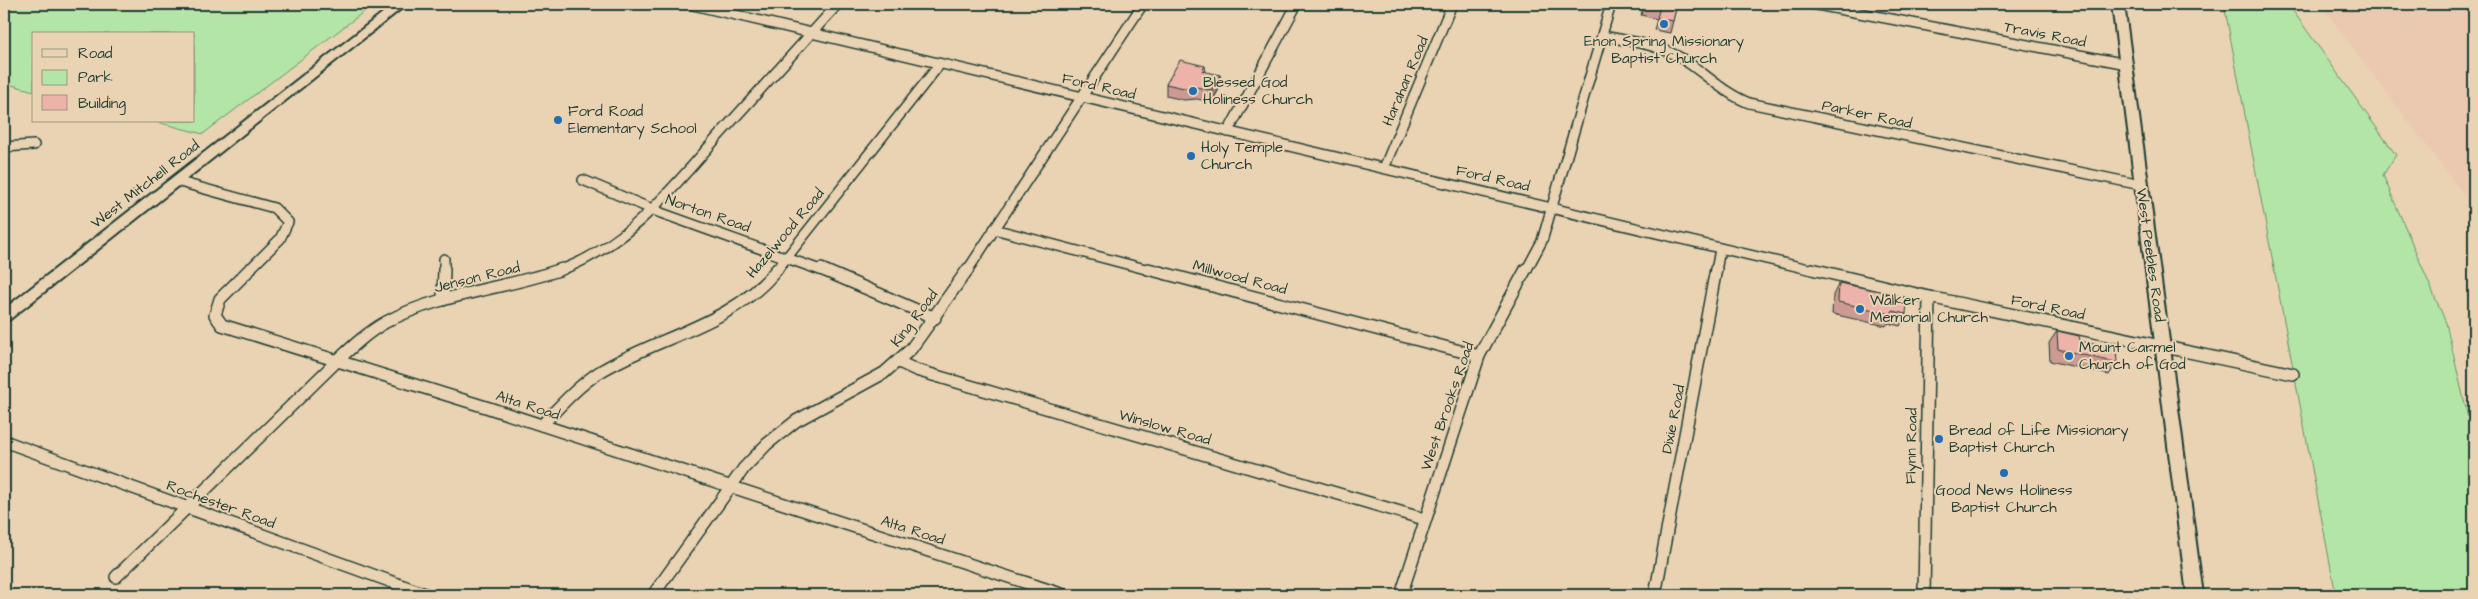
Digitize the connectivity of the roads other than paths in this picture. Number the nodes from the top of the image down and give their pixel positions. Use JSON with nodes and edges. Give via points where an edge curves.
{"nodes":[{"id":1,"x":401,"y":4,"type":"edge"},
{"id":2,"x":689,"y":4,"type":"edge"},
{"id":3,"x":838,"y":4,"type":"edge"},
{"id":4,"x":1143,"y":4,"type":"edge"},
{"id":5,"x":1297,"y":4,"type":"edge"},
{"id":6,"x":1452,"y":4,"type":"edge"},
{"id":7,"x":1611,"y":4,"type":"edge"},
{"id":8,"x":1812,"y":4,"type":"edge"},
{"id":9,"x":2118,"y":4,"type":"edge"},
{"id":10,"x":813,"y":33,"type":"junction"},
{"id":11,"x":1602,"y":36,"type":"junction"},
{"id":12,"x":940,"y":64,"type":"junction"},
{"id":13,"x":2127,"y":64,"type":"junction"},
{"id":14,"x":1081,"y":97,"type":"junction"},
{"id":15,"x":1228,"y":132,"type":"junction"},
{"id":16,"x":34,"y":145,"type":"dead end"},
{"id":17,"x":4,"y":147,"type":"edge"},
{"id":18,"x":1384,"y":168,"type":"junction"},
{"id":19,"x":583,"y":180,"type":"dead end"},
{"id":20,"x":176,"y":181,"type":"junction"},
{"id":21,"x":2141,"y":185,"type":"junction"},
{"id":22,"x":1552,"y":208,"type":"junction"},
{"id":23,"x":652,"y":210,"type":"junction"},
{"id":24,"x":994,"y":229,"type":"junction"},
{"id":25,"x":1720,"y":249,"type":"junction"},
{"id":26,"x":789,"y":256,"type":"junction"},
{"id":27,"x":444,"y":259,"type":"dead end"},
{"id":28,"x":1929,"y":298,"type":"junction"},
{"id":29,"x":444,"y":300,"type":"junction"},
{"id":30,"x":4,"y":316,"type":"edge"},
{"id":31,"x":935,"y":318,"type":"junction"},
{"id":32,"x":2163,"y":346,"type":"junction"},
{"id":33,"x":1479,"y":356,"type":"junction"},
{"id":34,"x":338,"y":360,"type":"junction"},
{"id":35,"x":899,"y":362,"type":"junction"},
{"id":36,"x":2293,"y":374,"type":"dead end"},
{"id":37,"x":542,"y":425,"type":"junction"},
{"id":38,"x":4,"y":441,"type":"edge"},
{"id":39,"x":730,"y":487,"type":"junction"},
{"id":40,"x":187,"y":507,"type":"junction"},
{"id":41,"x":1424,"y":519,"type":"junction"},
{"id":42,"x":116,"y":578,"type":"dead end"},
{"id":43,"x":428,"y":595,"type":"edge"},
{"id":44,"x":653,"y":595,"type":"edge"},
{"id":45,"x":1064,"y":595,"type":"edge"},
{"id":46,"x":1400,"y":595,"type":"edge"},
{"id":47,"x":1655,"y":595,"type":"edge"},
{"id":48,"x":1924,"y":595,"type":"edge"},
{"id":49,"x":2195,"y":595,"type":"edge"}],
"edges":[{"from":1,"to":20,"type":"main road","name":"West Mitchell Road"},
{"from":2,"to":10,"type":"street","name":"Ford Road"},
{"from":3,"to":10,"type":"street","name":"Jenson Road"},
{"from":4,"to":14,"type":"street","name":"King Road"},
{"from":5,"to":15,"type":"street"},
{"from":6,"to":18,"type":"street","name":"Harahan Road"},
{"from":7,"to":11,"type":"street","name":"West Brooks Road"},
{"from":8,"to":13,"type":"street","name":"Travis Road"},
{"from":9,"to":13,"type":"main road","name":"West Peebles Road"},
{"from":10,"to":12,"type":"street","name":"Ford Road"},
{"from":10,"to":23,"type":"street","name":"Jenson Road"},
{"from":11,"to":21,"type":"street","name":"Parker Road","via":[[1669,52],[1728,94],[1749,103]]},
{"from":11,"to":22,"type":"street","name":"West Brooks Road"},
{"from":12,"to":14,"type":"street","name":"Ford Road"},
{"from":12,"to":26,"type":"street","name":"Hazelwood Road"},
{"from":13,"to":21,"type":"main road","name":"West Peebles Road"},
{"from":14,"to":15,"type":"street","name":"Ford Road"},
{"from":14,"to":24,"type":"street","name":"King Road"},
{"from":15,"to":18,"type":"street","name":"Ford Road"},
{"from":16,"to":17,"type":"street"},
{"from":18,"to":22,"type":"street","name":"Ford Road"},
{"from":19,"to":23,"type":"street","name":"Norton Road"},
{"from":20,"to":30,"type":"main road","name":"West Mitchell Road"},
{"from":20,"to":34,"type":"street","name":"Alta Road","via":[[274,208],[288,222],[280,239],[220,299],[215,315],[222,325]]},
{"from":21,"to":32,"type":"main road","name":"West Peebles Road"},
{"from":22,"to":25,"type":"street","name":"Ford Road"},
{"from":22,"to":33,"type":"street","name":"West Brooks Road","via":[[1532,262]]},
{"from":23,"to":26,"type":"street","name":"Norton Road"},
{"from":23,"to":29,"type":"street","name":"Jenson Road","via":[[624,237],[585,261],[551,274]]},
{"from":24,"to":31,"type":"street","name":"King Road"},
{"from":24,"to":33,"type":"street","name":"Millwood Road"},
{"from":25,"to":28,"type":"street","name":"Ford Road"},
{"from":25,"to":47,"type":"street","name":"Dixie Road"},
{"from":26,"to":31,"type":"street","name":"Norton Road"},
{"from":26,"to":37,"type":"street","name":"Hazelwood Road","via":[[763,286],[711,322],[634,354],[598,374],[570,396]]},
{"from":27,"to":29,"type":"street"},
{"from":28,"to":32,"type":"street","name":"Ford Road"},
{"from":28,"to":48,"type":"street","name":"Flynn Road"},
{"from":29,"to":34,"type":"street","name":"Jenson Road","via":[[384,323]]},
{"from":31,"to":35,"type":"street","name":"King Road"},
{"from":32,"to":36,"type":"street","name":"Ford Road"},
{"from":32,"to":49,"type":"main road","name":"West Peebles Road"},
{"from":33,"to":41,"type":"street","name":"West Brooks Road"},
{"from":34,"to":37,"type":"street","name":"Alta Road"},
{"from":34,"to":40,"type":"street","name":"Jenson Road"},
{"from":35,"to":39,"type":"street","name":"King Road","via":[[783,430],[753,458]]},
{"from":35,"to":41,"type":"street","name":"Winslow Road","via":[[916,370]]},
{"from":37,"to":39,"type":"street","name":"Alta Road"},
{"from":38,"to":40,"type":"street","name":"Rochester Road"},
{"from":39,"to":44,"type":"street","name":"King Road"},
{"from":39,"to":45,"type":"street","name":"Alta Road"},
{"from":40,"to":42,"type":"street","name":"Jenson Road"},
{"from":40,"to":43,"type":"street","name":"Rochester Road"},
{"from":41,"to":46,"type":"street","name":"West Brooks Road"}]}
